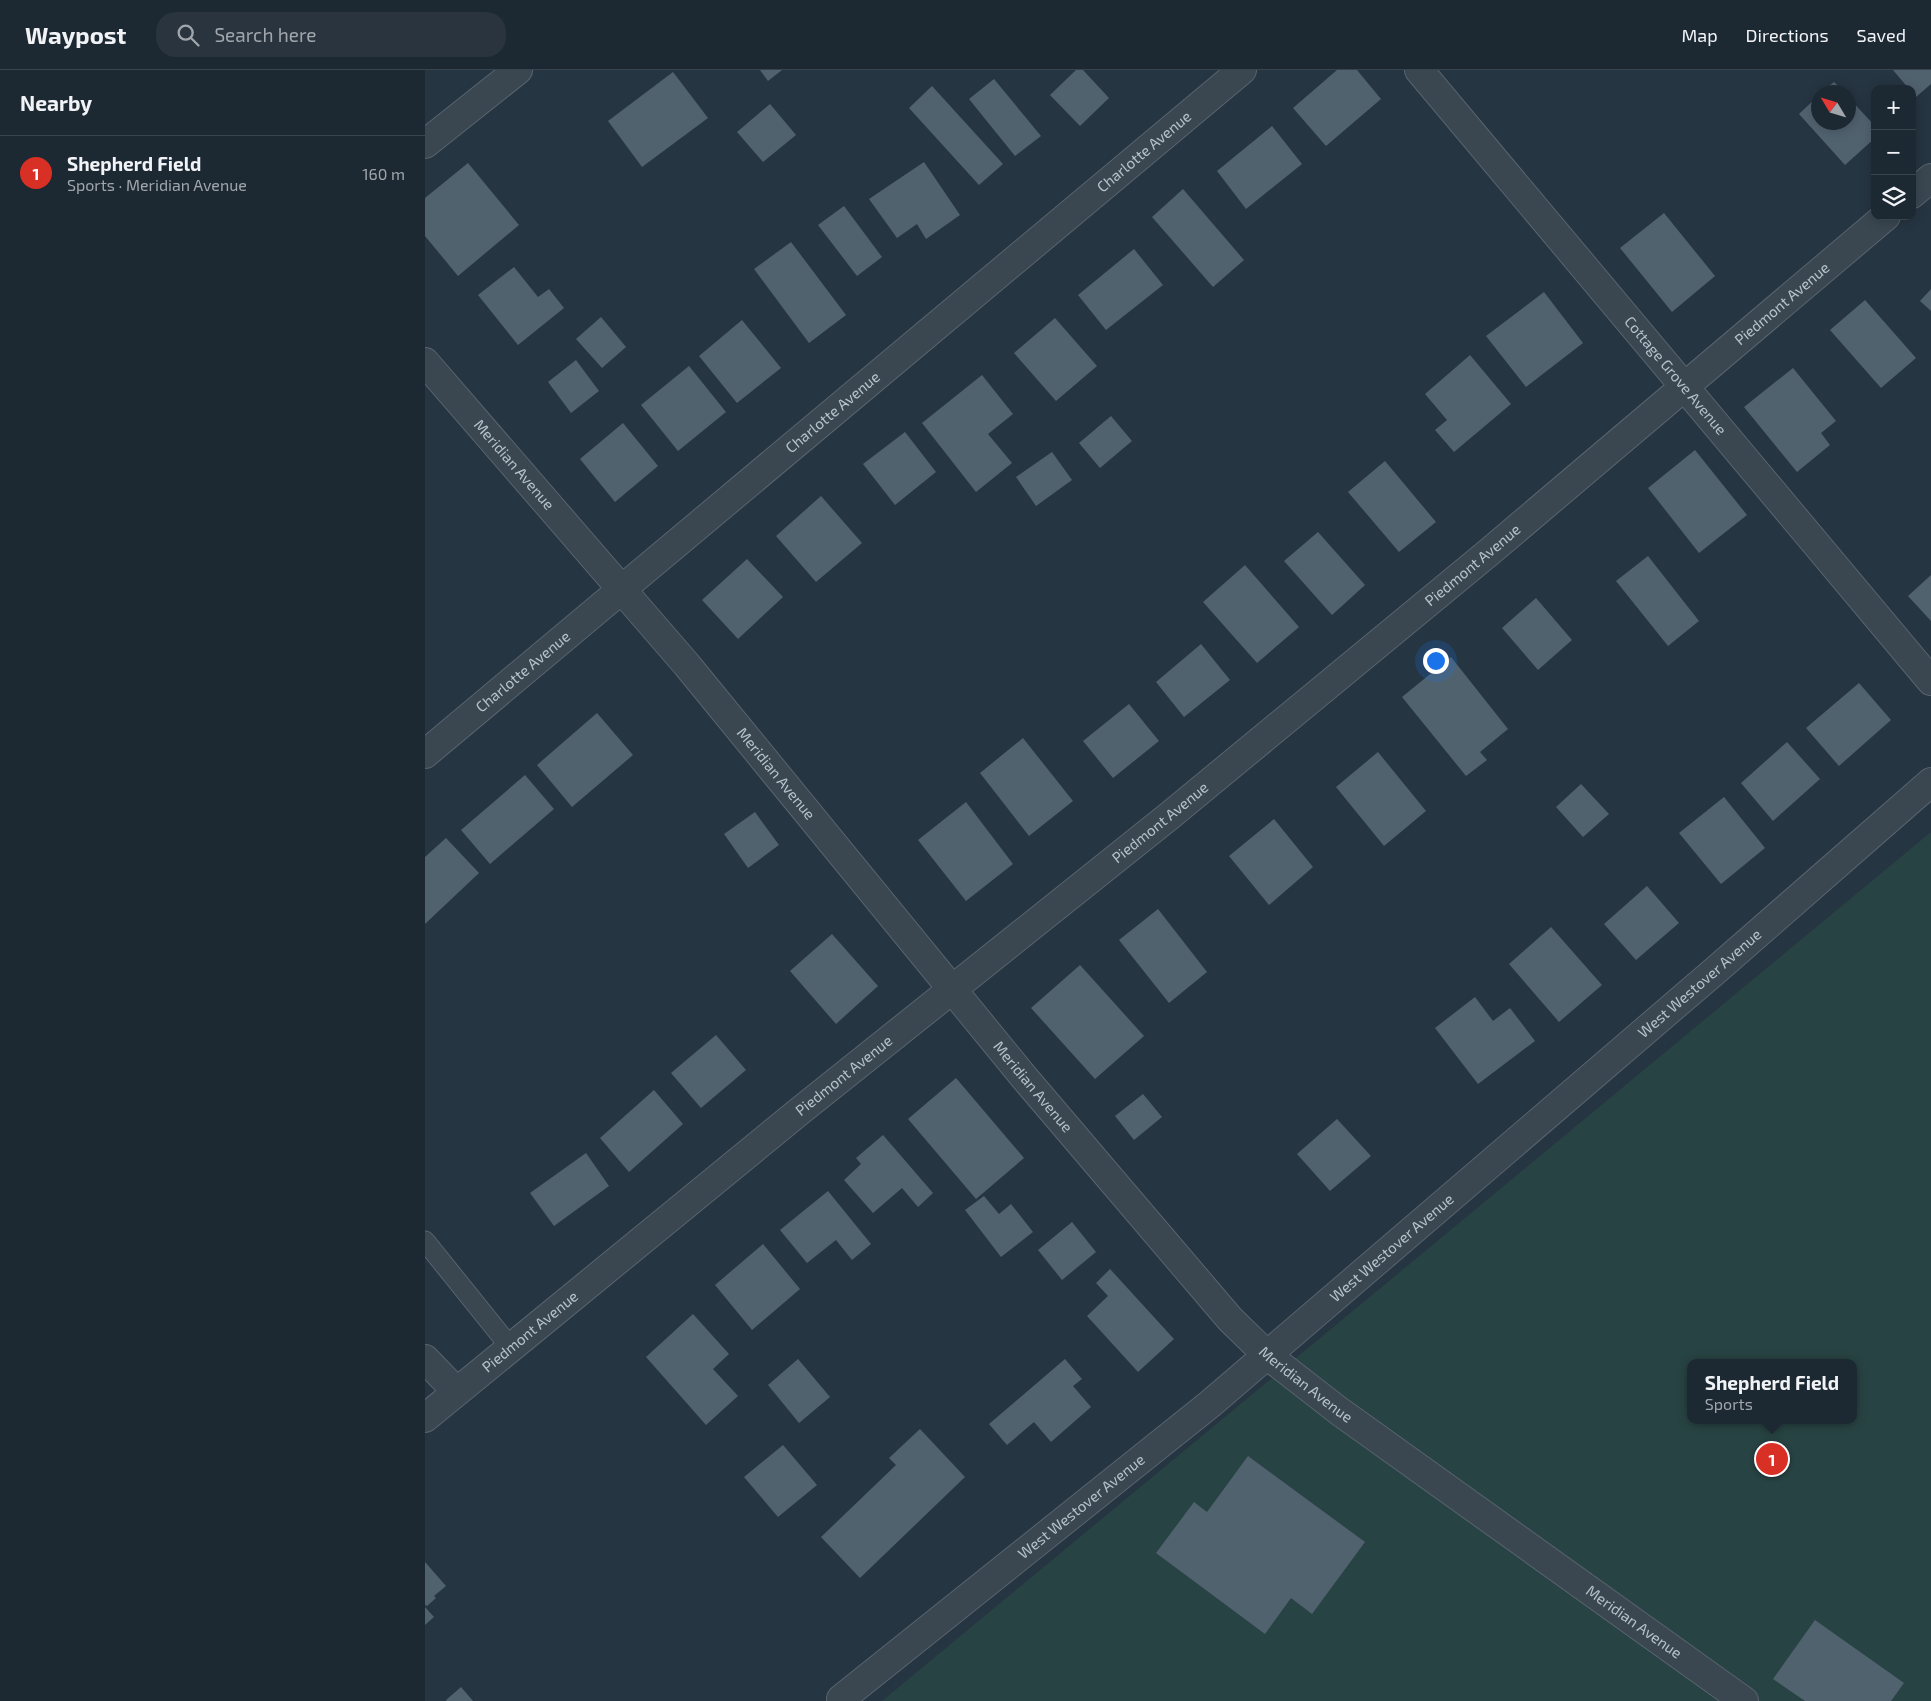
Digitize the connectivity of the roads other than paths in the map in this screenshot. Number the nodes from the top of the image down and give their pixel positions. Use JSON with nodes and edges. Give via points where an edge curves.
{"nodes":[{"id":1,"x":518,"y":70,"type":"edge"},
{"id":2,"x":1242,"y":70,"type":"edge"},
{"id":3,"x":1419,"y":70,"type":"edge"},
{"id":4,"x":425,"y":144,"type":"edge"},
{"id":5,"x":1931,"y":178,"type":"edge"},
{"id":6,"x":1916,"y":191,"type":"edge"},
{"id":7,"x":1881,"y":220,"type":"edge"},
{"id":8,"x":425,"y":362,"type":"edge"},
{"id":9,"x":1685,"y":386,"type":"junction"},
{"id":10,"x":621,"y":590,"type":"junction"},
{"id":11,"x":1931,"y":681,"type":"edge"},
{"id":12,"x":425,"y":754,"type":"edge"},
{"id":13,"x":1931,"y":782,"type":"edge"},
{"id":14,"x":952,"y":990,"type":"junction"},
{"id":15,"x":425,"y":1240,"type":"edge"},
{"id":16,"x":511,"y":1348,"type":"junction"},
{"id":17,"x":1267,"y":1355,"type":"junction"},
{"id":18,"x":425,"y":1359,"type":"edge"},
{"id":19,"x":456,"y":1392,"type":"junction"},
{"id":20,"x":425,"y":1418,"type":"edge"},
{"id":21,"x":841,"y":1699,"type":"dead end"},
{"id":22,"x":1744,"y":1701,"type":"edge"}],
"edges":[{"from":1,"to":4,"type":"street"},
{"from":2,"to":10,"type":"street","name":"Charlotte Avenue"},
{"from":3,"to":9,"type":"street","name":"Cottage Grove Avenue"},
{"from":5,"to":6,"type":"street"},
{"from":7,"to":9,"type":"street","name":"Piedmont Avenue"},
{"from":8,"to":10,"type":"street","name":"Meridian Avenue"},
{"from":9,"to":11,"type":"street","name":"Cottage Grove Avenue"},
{"from":9,"to":14,"type":"street","name":"Piedmont Avenue","via":[[1168,817]]},
{"from":10,"to":12,"type":"street","name":"Charlotte Avenue"},
{"from":10,"to":14,"type":"street","name":"Meridian Avenue","via":[[687,665]]},
{"from":13,"to":17,"type":"street","name":"West Westover Avenue"},
{"from":14,"to":16,"type":"street","name":"Piedmont Avenue"},
{"from":14,"to":17,"type":"street","name":"Meridian Avenue","via":[[1223,1311]]},
{"from":15,"to":16,"type":"lane"},
{"from":16,"to":19,"type":"street","name":"Piedmont Avenue"},
{"from":17,"to":21,"type":"street","name":"West Westover Avenue"},
{"from":17,"to":22,"type":"street","name":"Meridian Avenue","via":[[1339,1411]]},
{"from":18,"to":19,"type":"street"},
{"from":19,"to":20,"type":"street","name":"Piedmont Avenue"}]}
